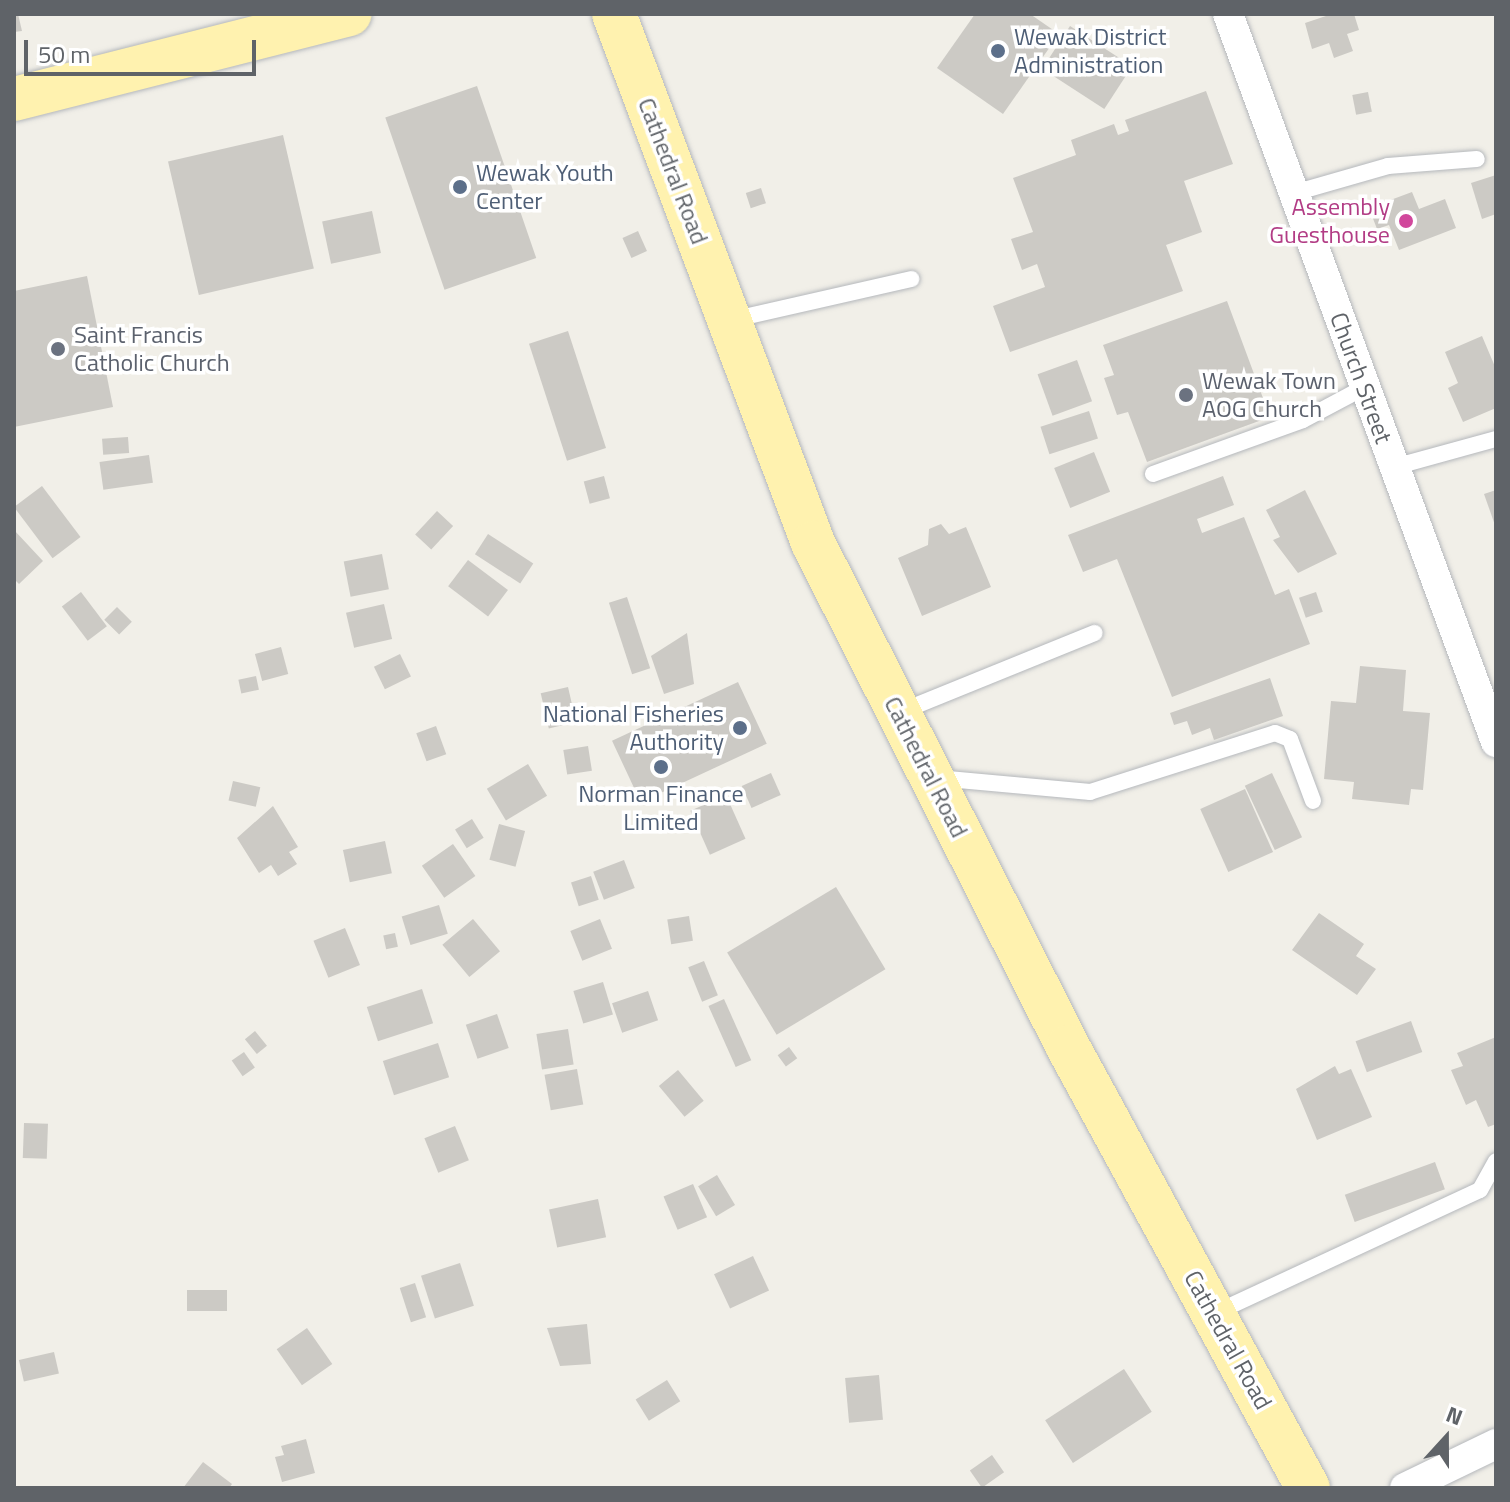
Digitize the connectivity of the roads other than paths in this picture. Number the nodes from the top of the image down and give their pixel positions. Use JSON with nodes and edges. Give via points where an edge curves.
{"nodes":[{"id":1,"x":349,"y":14,"type":"edge"},
{"id":2,"x":614,"y":14,"type":"edge"},
{"id":3,"x":1228,"y":14,"type":"edge"},
{"id":4,"x":14,"y":99,"type":"edge"},
{"id":5,"x":1477,"y":159,"type":"dead end"},
{"id":6,"x":1294,"y":193,"type":"junction"},
{"id":7,"x":911,"y":279,"type":"dead end"},
{"id":8,"x":729,"y":320,"type":"junction"},
{"id":9,"x":1365,"y":387,"type":"junction"},
{"id":10,"x":1496,"y":439,"type":"edge"},
{"id":11,"x":1394,"y":467,"type":"junction"},
{"id":12,"x":1153,"y":474,"type":"dead end"},
{"id":13,"x":1095,"y":633,"type":"dead end"},
{"id":14,"x":898,"y":712,"type":"junction"},
{"id":15,"x":1496,"y":742,"type":"edge"},
{"id":16,"x":932,"y":777,"type":"junction"},
{"id":17,"x":1313,"y":801,"type":"dead end"},
{"id":18,"x":1496,"y":1161,"type":"edge"},
{"id":19,"x":1214,"y":1314,"type":"junction"},
{"id":20,"x":1496,"y":1444,"type":"edge"},
{"id":21,"x":1308,"y":1488,"type":"edge"},
{"id":22,"x":1405,"y":1488,"type":"edge"}],
"edges":[{"from":1,"to":4,"type":"main road"},
{"from":2,"to":8,"type":"main road","name":"Cathedral Road"},
{"from":3,"to":6,"type":"street","name":"Church Street"},
{"from":5,"to":6,"type":"lane","via":[[1388,166]]},
{"from":6,"to":9,"type":"street","name":"Church Street"},
{"from":7,"to":8,"type":"lane"},
{"from":8,"to":14,"type":"main road","name":"Cathedral Road","via":[[813,543]]},
{"from":9,"to":11,"type":"street","name":"Church Street"},
{"from":9,"to":12,"type":"lane","via":[[1303,420]]},
{"from":10,"to":11,"type":"lane"},
{"from":11,"to":15,"type":"street","name":"Church Street"},
{"from":13,"to":14,"type":"lane"},
{"from":14,"to":16,"type":"main road","name":"Cathedral Road"},
{"from":16,"to":17,"type":"lane","via":[[1090,792],[1275,733],[1290,739]]},
{"from":16,"to":19,"type":"main road","name":"Cathedral Road"},
{"from":18,"to":19,"type":"lane","via":[[1480,1190]]},
{"from":19,"to":21,"type":"main road","name":"Cathedral Road"},
{"from":20,"to":22,"type":"street"}]}
